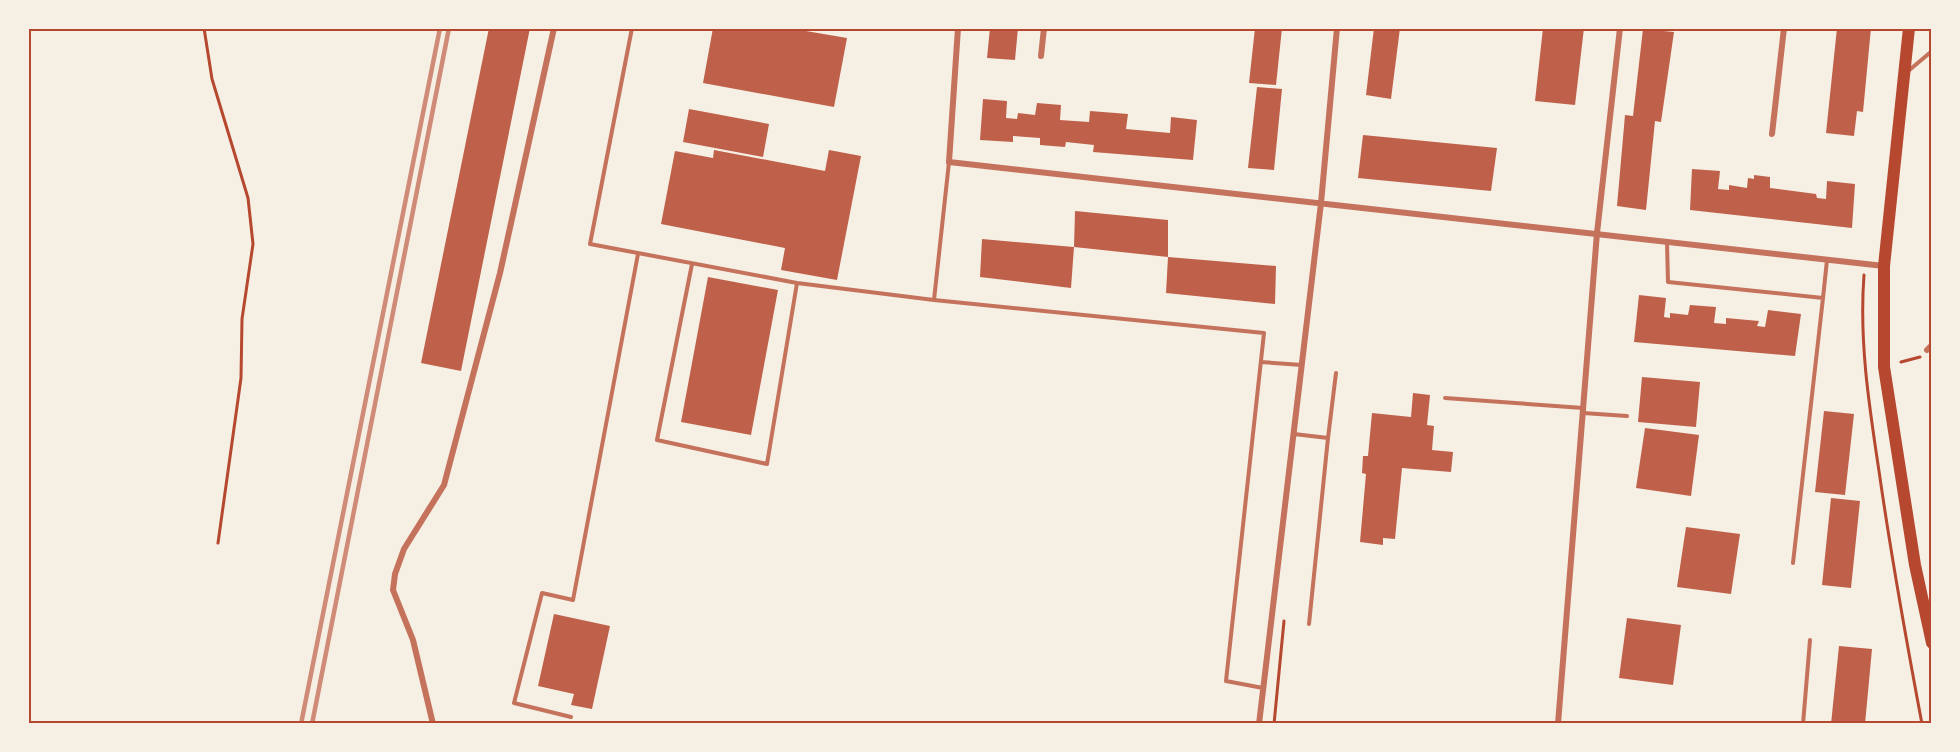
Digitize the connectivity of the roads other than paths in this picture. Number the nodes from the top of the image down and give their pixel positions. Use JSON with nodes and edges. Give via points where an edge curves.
{"nodes":[{"id":1,"x":554,"y":28,"type":"edge"},
{"id":2,"x":632,"y":28,"type":"edge"},
{"id":3,"x":958,"y":28,"type":"edge"},
{"id":4,"x":1044,"y":28,"type":"edge"},
{"id":5,"x":1337,"y":28,"type":"edge"},
{"id":6,"x":1620,"y":28,"type":"edge"},
{"id":7,"x":1784,"y":28,"type":"edge"},
{"id":8,"x":1909,"y":28,"type":"edge"},
{"id":9,"x":1932,"y":51,"type":"edge"},
{"id":10,"x":1041,"y":56,"type":"dead end"},
{"id":11,"x":1904,"y":74,"type":"junction"},
{"id":12,"x":1772,"y":134,"type":"dead end"},
{"id":13,"x":949,"y":162,"type":"junction"},
{"id":14,"x":1321,"y":203,"type":"junction"},
{"id":15,"x":1597,"y":233,"type":"junction"},
{"id":16,"x":1667,"y":241,"type":"junction"},
{"id":17,"x":638,"y":254,"type":"junction"},
{"id":18,"x":1827,"y":260,"type":"junction"},
{"id":19,"x":692,"y":264,"type":"junction"},
{"id":20,"x":1884,"y":266,"type":"junction"},
{"id":21,"x":797,"y":283,"type":"junction"},
{"id":22,"x":1823,"y":298,"type":"junction"},
{"id":23,"x":934,"y":300,"type":"junction"},
{"id":24,"x":1261,"y":362,"type":"junction"},
{"id":25,"x":1302,"y":365,"type":"junction"},
{"id":26,"x":1336,"y":373,"type":"dead end"},
{"id":27,"x":1445,"y":398,"type":"dead end"},
{"id":28,"x":1583,"y":411,"type":"junction"},
{"id":29,"x":1627,"y":416,"type":"dead end"},
{"id":30,"x":1293,"y":434,"type":"junction"},
{"id":31,"x":1328,"y":438,"type":"junction"},
{"id":32,"x":1793,"y":563,"type":"dead end"},
{"id":33,"x":1309,"y":624,"type":"dead end"},
{"id":34,"x":1810,"y":640,"type":"dead end"},
{"id":35,"x":1932,"y":643,"type":"edge"},
{"id":36,"x":1263,"y":688,"type":"junction"},
{"id":37,"x":571,"y":717,"type":"dead end"},
{"id":38,"x":433,"y":723,"type":"edge"},
{"id":39,"x":1259,"y":723,"type":"edge"},
{"id":40,"x":1558,"y":723,"type":"edge"},
{"id":41,"x":1803,"y":723,"type":"edge"}],
"edges":[{"from":1,"to":38,"type":"street","via":[[500,273],[444,485],[404,549],[395,574],[393,590],[413,640]]},
{"from":2,"to":17,"type":"lane","via":[[590,244]]},
{"from":3,"to":13,"type":"street"},
{"from":4,"to":10,"type":"street"},
{"from":5,"to":14,"type":"street"},
{"from":6,"to":15,"type":"street"},
{"from":7,"to":12,"type":"street"},
{"from":8,"to":11,"type":"main road"},
{"from":9,"to":11,"type":"lane"},
{"from":11,"to":20,"type":"main road"},
{"from":13,"to":14,"type":"street"},
{"from":13,"to":23,"type":"lane"},
{"from":14,"to":15,"type":"street"},
{"from":14,"to":25,"type":"street"},
{"from":15,"to":16,"type":"street"},
{"from":15,"to":28,"type":"street"},
{"from":16,"to":18,"type":"street"},
{"from":16,"to":22,"type":"lane","via":[[1668,282]]},
{"from":17,"to":19,"type":"lane"},
{"from":17,"to":37,"type":"lane","via":[[573,600],[542,592],[514,703]]},
{"from":18,"to":20,"type":"street"},
{"from":18,"to":22,"type":"lane"},
{"from":19,"to":21,"type":"lane"},
{"from":19,"to":21,"type":"lane","via":[[657,440],[766,464]]},
{"from":20,"to":35,"type":"main road","via":[[1884,367],[1915,565]]},
{"from":21,"to":23,"type":"lane"},
{"from":22,"to":32,"type":"lane"},
{"from":23,"to":24,"type":"lane","via":[[1264,333]]},
{"from":24,"to":25,"type":"lane"},
{"from":24,"to":36,"type":"lane","via":[[1226,681]]},
{"from":25,"to":30,"type":"street"},
{"from":26,"to":31,"type":"lane"},
{"from":27,"to":28,"type":"lane"},
{"from":28,"to":29,"type":"lane"},
{"from":28,"to":40,"type":"street"},
{"from":30,"to":31,"type":"lane"},
{"from":30,"to":36,"type":"street"},
{"from":31,"to":33,"type":"lane"},
{"from":34,"to":41,"type":"lane"},
{"from":36,"to":39,"type":"street"}]}
